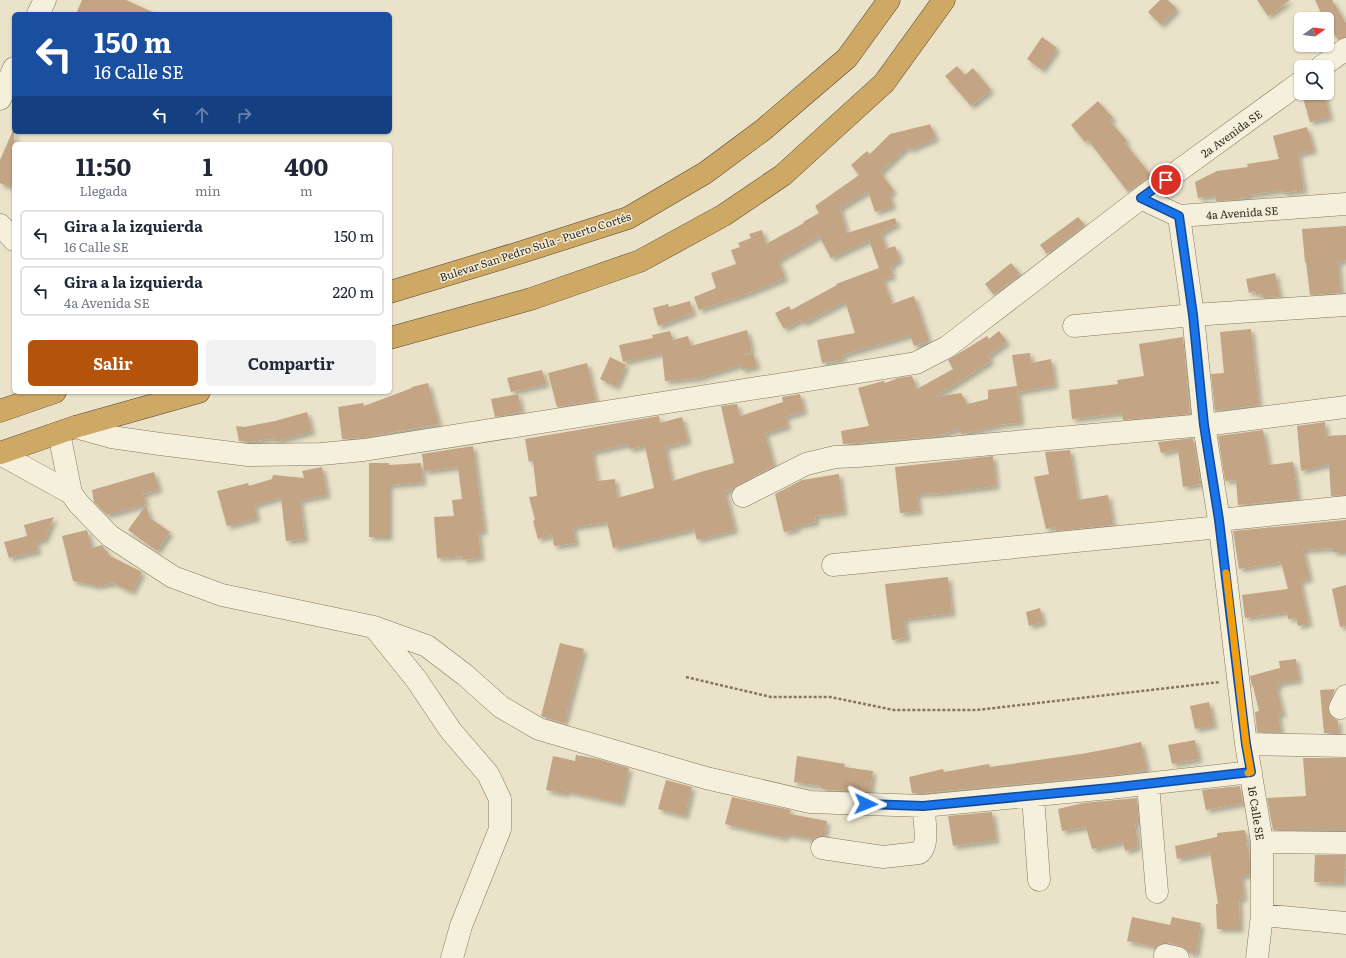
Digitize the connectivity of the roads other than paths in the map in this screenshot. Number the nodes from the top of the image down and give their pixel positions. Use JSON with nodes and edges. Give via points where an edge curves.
{"nodes":[{"id":1,"x":45,"y":0,"type":"edge"},
{"id":2,"x":889,"y":0,"type":"edge"},
{"id":3,"x":944,"y":0,"type":"edge"},
{"id":4,"x":39,"y":12,"type":"edge"},
{"id":5,"x":1346,"y":49,"type":"edge"},
{"id":6,"x":1331,"y":60,"type":"edge"},
{"id":7,"x":12,"y":72,"type":"edge"},
{"id":8,"x":1294,"y":87,"type":"edge"},
{"id":9,"x":0,"y":99,"type":"edge"},
{"id":10,"x":1141,"y":198,"type":"junction"},
{"id":11,"x":1346,"y":204,"type":"edge"},
{"id":12,"x":1179,"y":216,"type":"junction"},
{"id":13,"x":0,"y":225,"type":"edge"},
{"id":14,"x":12,"y":238,"type":"edge"},
{"id":15,"x":392,"y":291,"type":"edge"},
{"id":16,"x":1346,"y":305,"type":"edge"},
{"id":17,"x":1193,"y":315,"type":"junction"},
{"id":18,"x":1074,"y":326,"type":"dead end"},
{"id":19,"x":392,"y":337,"type":"edge"},
{"id":20,"x":47,"y":394,"type":"edge"},
{"id":21,"x":192,"y":394,"type":"edge"},
{"id":22,"x":1346,"y":407,"type":"edge"},
{"id":23,"x":0,"y":411,"type":"edge"},
{"id":24,"x":1204,"y":425,"type":"junction"},
{"id":25,"x":67,"y":430,"type":"junction"},
{"id":26,"x":0,"y":453,"type":"edge"},
{"id":27,"x":71,"y":494,"type":"junction"},
{"id":28,"x":743,"y":496,"type":"dead end"},
{"id":29,"x":1346,"y":507,"type":"edge"},
{"id":30,"x":1220,"y":523,"type":"junction"},
{"id":31,"x":833,"y":565,"type":"dead end"},
{"id":32,"x":374,"y":627,"type":"junction"},
{"id":33,"x":1246,"y":744,"type":"junction"},
{"id":34,"x":1346,"y":746,"type":"edge"},
{"id":35,"x":1251,"y":772,"type":"junction"},
{"id":36,"x":1148,"y":784,"type":"junction"},
{"id":37,"x":1033,"y":796,"type":"junction"},
{"id":38,"x":923,"y":806,"type":"junction"},
{"id":39,"x":1262,"y":842,"type":"junction"},
{"id":40,"x":1346,"y":843,"type":"edge"},
{"id":41,"x":822,"y":848,"type":"dead end"},
{"id":42,"x":1039,"y":880,"type":"dead end"},
{"id":43,"x":1157,"y":892,"type":"dead end"},
{"id":44,"x":1262,"y":915,"type":"junction"},
{"id":45,"x":1346,"y":923,"type":"edge"},
{"id":46,"x":452,"y":958,"type":"edge"},
{"id":47,"x":1257,"y":958,"type":"edge"}],
"edges":[{"from":1,"to":4,"type":"street"},
{"from":2,"to":15,"type":"highway","name":"Bulevar San Pedro Sula - Puerto Cortés","via":[[847,58],[763,130],[705,173],[628,218]]},
{"from":3,"to":19,"type":"highway","via":[[884,83],[783,175],[724,216],[640,261],[531,299]]},
{"from":5,"to":6,"type":"street"},
{"from":7,"to":9,"type":"street"},
{"from":8,"to":10,"type":"street","name":"2a Avenida SE"},
{"from":10,"to":12,"type":"street","name":"4a Avenida SE"},
{"from":10,"to":25,"type":"street","name":"2a Avenida SE","via":[[947,347],[916,363],[364,450],[321,454],[248,455]]},
{"from":11,"to":12,"type":"street","name":"4a Avenida SE"},
{"from":12,"to":17,"type":"street","name":"16 Calle SE"},
{"from":13,"to":14,"type":"street"},
{"from":16,"to":17,"type":"street"},
{"from":17,"to":18,"type":"street"},
{"from":17,"to":24,"type":"street","name":"16 Calle SE"},
{"from":20,"to":23,"type":"highway"},
{"from":21,"to":25,"type":"highway"},
{"from":22,"to":24,"type":"street"},
{"from":24,"to":28,"type":"street","via":[[835,457],[806,464]]},
{"from":24,"to":30,"type":"street","name":"16 Calle SE"},
{"from":25,"to":26,"type":"highway"},
{"from":25,"to":27,"type":"street"},
{"from":26,"to":27,"type":"street"},
{"from":27,"to":32,"type":"street","via":[[110,536],[173,577],[222,595]]},
{"from":29,"to":30,"type":"street"},
{"from":30,"to":31,"type":"street"},
{"from":30,"to":33,"type":"street","name":"16 Calle SE"},
{"from":32,"to":38,"type":"street","via":[[427,646],[501,707],[540,729],[706,778],[810,802]]},
{"from":32,"to":46,"type":"street","via":[[416,679],[451,731],[488,774],[500,799],[500,829],[461,926]]},
{"from":33,"to":34,"type":"street"},
{"from":33,"to":35,"type":"street","name":"16 Calle SE"},
{"from":35,"to":36,"type":"street"},
{"from":35,"to":39,"type":"street","name":"16 Calle SE"},
{"from":36,"to":37,"type":"street"},
{"from":36,"to":43,"type":"street"},
{"from":37,"to":38,"type":"street"},
{"from":37,"to":42,"type":"street"},
{"from":38,"to":41,"type":"street","via":[[926,844],[919,853],[883,857]]},
{"from":39,"to":40,"type":"street"},
{"from":39,"to":44,"type":"street","name":"16 Calle SE"},
{"from":44,"to":45,"type":"street"},
{"from":44,"to":47,"type":"street","name":"16 Calle SE"}]}
